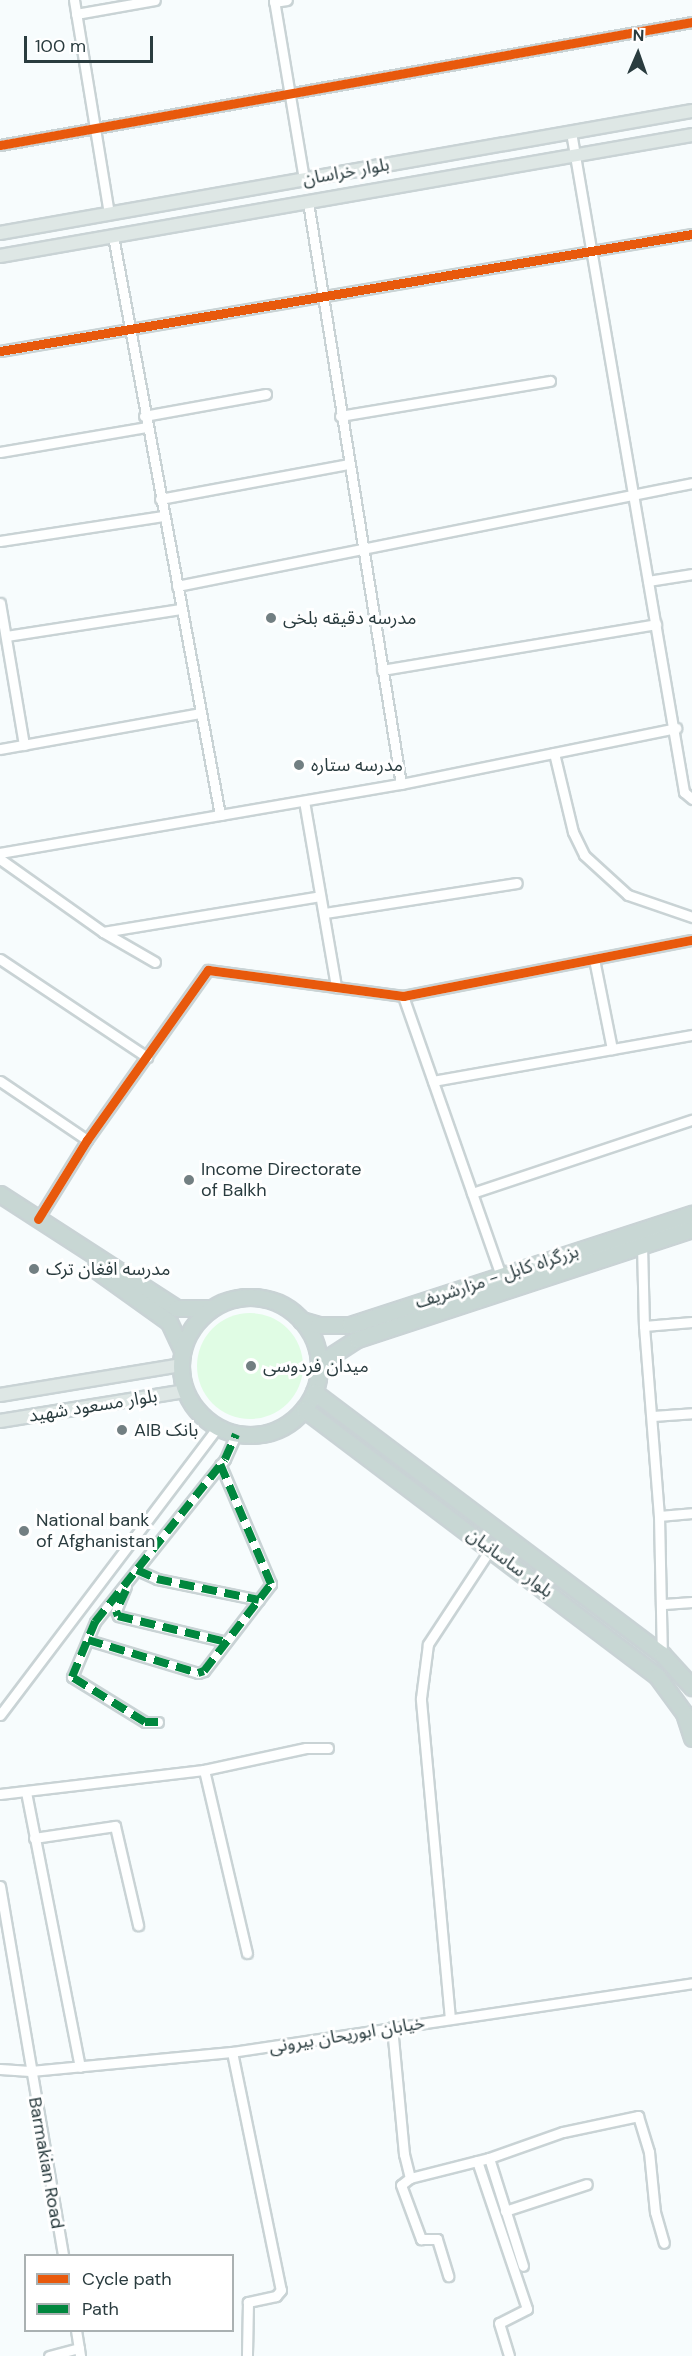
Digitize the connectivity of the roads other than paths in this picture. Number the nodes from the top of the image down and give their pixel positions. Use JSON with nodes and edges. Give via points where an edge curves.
{"nodes":[{"id":1,"x":74,"y":0,"type":"edge"},
{"id":2,"x":155,"y":0,"type":"edge"},
{"id":3,"x":287,"y":0,"type":"edge"},
{"id":4,"x":274,"y":1,"type":"edge"},
{"id":5,"x":76,"y":14,"type":"junction"},
{"id":6,"x":692,"y":22,"type":"edge"},
{"id":7,"x":290,"y":95,"type":"junction"},
{"id":8,"x":692,"y":111,"type":"edge"},
{"id":9,"x":96,"y":129,"type":"junction"},
{"id":10,"x":570,"y":132,"type":"junction"},
{"id":11,"x":692,"y":135,"type":"edge"},
{"id":12,"x":0,"y":145,"type":"edge"},
{"id":13,"x":574,"y":156,"type":"junction"},
{"id":14,"x":304,"y":179,"type":"junction"},
{"id":15,"x":204,"y":197,"type":"junction"},
{"id":16,"x":308,"y":202,"type":"junction"},
{"id":17,"x":109,"y":214,"type":"junction"},
{"id":18,"x":208,"y":220,"type":"junction"},
{"id":19,"x":0,"y":233,"type":"edge"},
{"id":20,"x":692,"y":234,"type":"edge"},
{"id":21,"x":113,"y":236,"type":"junction"},
{"id":22,"x":591,"y":252,"type":"junction"},
{"id":23,"x":0,"y":256,"type":"edge"},
{"id":24,"x":323,"y":295,"type":"junction"},
{"id":25,"x":128,"y":329,"type":"junction"},
{"id":26,"x":0,"y":351,"type":"edge"},
{"id":27,"x":550,"y":381,"type":"dead end"},
{"id":28,"x":266,"y":394,"type":"dead end"},
{"id":29,"x":144,"y":416,"type":"junction"},
{"id":30,"x":340,"y":416,"type":"junction"},
{"id":31,"x":146,"y":427,"type":"junction"},
{"id":32,"x":0,"y":452,"type":"edge"},
{"id":33,"x":348,"y":464,"type":"junction"},
{"id":34,"x":692,"y":483,"type":"edge"},
{"id":35,"x":632,"y":494,"type":"junction"},
{"id":36,"x":160,"y":499,"type":"junction"},
{"id":37,"x":163,"y":516,"type":"junction"},
{"id":38,"x":0,"y":541,"type":"edge"},
{"id":39,"x":362,"y":550,"type":"junction"},
{"id":40,"x":692,"y":574,"type":"edge"},
{"id":41,"x":648,"y":580,"type":"junction"},
{"id":42,"x":177,"y":586,"type":"junction"},
{"id":43,"x":0,"y":603,"type":"edge"},
{"id":44,"x":181,"y":609,"type":"junction"},
{"id":45,"x":656,"y":624,"type":"junction"},
{"id":46,"x":6,"y":636,"type":"junction"},
{"id":47,"x":382,"y":670,"type":"junction"},
{"id":48,"x":201,"y":713,"type":"junction"},
{"id":49,"x":676,"y":728,"type":"junction"},
{"id":50,"x":24,"y":745,"type":"junction"},
{"id":51,"x":0,"y":749,"type":"edge"},
{"id":52,"x":554,"y":753,"type":"junction"},
{"id":53,"x":692,"y":764,"type":"edge"},
{"id":54,"x":682,"y":766,"type":"junction"},
{"id":55,"x":401,"y":784,"type":"junction"},
{"id":56,"x":692,"y":800,"type":"edge"},
{"id":57,"x":304,"y":801,"type":"junction"},
{"id":58,"x":220,"y":815,"type":"junction"},
{"id":59,"x":0,"y":853,"type":"edge"},
{"id":60,"x":0,"y":859,"type":"edge"},
{"id":61,"x":516,"y":883,"type":"dead end"},
{"id":62,"x":320,"y":896,"type":"junction"},
{"id":63,"x":325,"y":913,"type":"junction"},
{"id":64,"x":692,"y":916,"type":"edge"},
{"id":65,"x":103,"y":932,"type":"junction"},
{"id":66,"x":692,"y":940,"type":"edge"},
{"id":67,"x":0,"y":959,"type":"edge"},
{"id":68,"x":594,"y":959,"type":"junction"},
{"id":69,"x":155,"y":962,"type":"dead end"},
{"id":70,"x":336,"y":987,"type":"junction"},
{"id":71,"x":403,"y":996,"type":"junction"},
{"id":72,"x":692,"y":1035,"type":"edge"},
{"id":73,"x":612,"y":1049,"type":"junction"},
{"id":74,"x":147,"y":1057,"type":"junction"},
{"id":75,"x":0,"y":1081,"type":"edge"},
{"id":76,"x":433,"y":1081,"type":"junction"},
{"id":77,"x":692,"y":1120,"type":"edge"},
{"id":78,"x":87,"y":1140,"type":"junction"},
{"id":79,"x":472,"y":1192,"type":"junction"},
{"id":80,"x":0,"y":1194,"type":"edge"},
{"id":81,"x":0,"y":1206,"type":"edge"},
{"id":82,"x":692,"y":1214,"type":"edge"},
{"id":83,"x":38,"y":1219,"type":"junction"},
{"id":84,"x":692,"y":1229,"type":"edge"},
{"id":85,"x":642,"y":1245,"type":"junction"},
{"id":86,"x":103,"y":1268,"type":"junction"},
{"id":87,"x":501,"y":1276,"type":"junction"},
{"id":88,"x":212,"y":1308,"type":"junction"},
{"id":89,"x":302,"y":1320,"type":"junction"},
{"id":90,"x":692,"y":1322,"type":"edge"},
{"id":91,"x":644,"y":1326,"type":"junction"},
{"id":92,"x":182,"y":1358,"type":"junction"},
{"id":93,"x":319,"y":1373,"type":"junction"},
{"id":94,"x":185,"y":1391,"type":"junction"},
{"id":95,"x":314,"y":1392,"type":"junction"},
{"id":96,"x":0,"y":1395,"type":"edge"},
{"id":97,"x":304,"y":1408,"type":"junction"},
{"id":98,"x":692,"y":1413,"type":"edge"},
{"id":99,"x":653,"y":1416,"type":"junction"},
{"id":100,"x":0,"y":1421,"type":"edge"},
{"id":101,"x":218,"y":1427,"type":"junction"},
{"id":102,"x":236,"y":1434,"type":"junction"},
{"id":103,"x":220,"y":1464,"type":"junction"},
{"id":104,"x":692,"y":1513,"type":"edge"},
{"id":105,"x":659,"y":1516,"type":"junction"},
{"id":106,"x":491,"y":1548,"type":"junction"},
{"id":107,"x":137,"y":1570,"type":"junction"},
{"id":108,"x":126,"y":1584,"type":"junction"},
{"id":109,"x":259,"y":1599,"type":"junction"},
{"id":110,"x":692,"y":1602,"type":"edge"},
{"id":111,"x":664,"y":1605,"type":"junction"},
{"id":112,"x":88,"y":1640,"type":"junction"},
{"id":113,"x":226,"y":1642,"type":"junction"},
{"id":114,"x":662,"y":1654,"type":"junction"},
{"id":115,"x":692,"y":1687,"type":"edge"},
{"id":116,"x":0,"y":1715,"type":"edge"},
{"id":117,"x":158,"y":1722,"type":"dead end"},
{"id":118,"x":692,"y":1738,"type":"edge"},
{"id":119,"x":328,"y":1748,"type":"dead end"},
{"id":120,"x":204,"y":1770,"type":"junction"},
{"id":121,"x":26,"y":1792,"type":"junction"},
{"id":122,"x":0,"y":1794,"type":"edge"},
{"id":123,"x":34,"y":1838,"type":"junction"},
{"id":124,"x":0,"y":1886,"type":"edge"},
{"id":125,"x":138,"y":1925,"type":"dead end"},
{"id":126,"x":247,"y":1953,"type":"dead end"},
{"id":127,"x":692,"y":1983,"type":"edge"},
{"id":128,"x":450,"y":2019,"type":"junction"},
{"id":129,"x":392,"y":2027,"type":"junction"},
{"id":130,"x":232,"y":2052,"type":"junction"},
{"id":131,"x":80,"y":2067,"type":"junction"},
{"id":132,"x":0,"y":2068,"type":"edge"},
{"id":133,"x":30,"y":2071,"type":"junction"},
{"id":134,"x":489,"y":2158,"type":"junction"},
{"id":135,"x":477,"y":2161,"type":"junction"},
{"id":136,"x":411,"y":2178,"type":"junction"},
{"id":137,"x":587,"y":2184,"type":"dead end"},
{"id":138,"x":505,"y":2211,"type":"junction"},
{"id":139,"x":664,"y":2243,"type":"dead end"},
{"id":140,"x":63,"y":2254,"type":"edge"},
{"id":141,"x":523,"y":2266,"type":"dead end"},
{"id":142,"x":448,"y":2276,"type":"dead end"},
{"id":143,"x":76,"y":2332,"type":"edge"},
{"id":144,"x":79,"y":2352,"type":"edge"},
{"id":145,"x":49,"y":2356,"type":"edge"},
{"id":146,"x":247,"y":2356,"type":"edge"},
{"id":147,"x":509,"y":2356,"type":"edge"}],
"edges":[{"from":1,"to":5,"type":"street"},
{"from":2,"to":5,"type":"street"},
{"from":3,"to":4,"type":"street"},
{"from":4,"to":7,"type":"street"},
{"from":5,"to":9,"type":"street"},
{"from":6,"to":7,"type":"street"},
{"from":7,"to":9,"type":"street"},
{"from":7,"to":14,"type":"street"},
{"from":8,"to":10,"type":"main road","name":"بلوار خراسان"},
{"from":9,"to":12,"type":"street"},
{"from":9,"to":17,"type":"street"},
{"from":10,"to":13,"type":"street"},
{"from":10,"to":14,"type":"main road","name":"بلوار خراسان"},
{"from":11,"to":13,"type":"main road","name":"بلوار خراسان"},
{"from":13,"to":16,"type":"main road","name":"بلوار خراسان"},
{"from":13,"to":22,"type":"street"},
{"from":14,"to":15,"type":"main road","name":"بلوار خراسان"},
{"from":15,"to":17,"type":"main road","name":"بلوار خراسان"},
{"from":15,"to":18,"type":"main road"},
{"from":16,"to":18,"type":"main road","name":"بلوار خراسان"},
{"from":16,"to":24,"type":"street"},
{"from":17,"to":19,"type":"main road","name":"بلوار خراسان"},
{"from":18,"to":21,"type":"main road","name":"بلوار خراسان"},
{"from":20,"to":22,"type":"street"},
{"from":21,"to":23,"type":"main road","name":"بلوار خراسان"},
{"from":21,"to":25,"type":"street"},
{"from":22,"to":24,"type":"street"},
{"from":22,"to":35,"type":"street"},
{"from":24,"to":25,"type":"street"},
{"from":24,"to":30,"type":"street"},
{"from":25,"to":26,"type":"street"},
{"from":25,"to":29,"type":"street"},
{"from":27,"to":30,"type":"street"},
{"from":28,"to":29,"type":"street"},
{"from":29,"to":31,"type":"street"},
{"from":30,"to":33,"type":"street"},
{"from":31,"to":32,"type":"street"},
{"from":31,"to":36,"type":"street"},
{"from":33,"to":36,"type":"street"},
{"from":33,"to":39,"type":"street"},
{"from":34,"to":35,"type":"street"},
{"from":35,"to":39,"type":"street"},
{"from":35,"to":41,"type":"street"},
{"from":36,"to":37,"type":"street"},
{"from":37,"to":38,"type":"street"},
{"from":37,"to":42,"type":"street"},
{"from":39,"to":42,"type":"street"},
{"from":39,"to":47,"type":"street"},
{"from":40,"to":41,"type":"street"},
{"from":41,"to":45,"type":"street"},
{"from":42,"to":44,"type":"street"},
{"from":43,"to":46,"type":"street"},
{"from":44,"to":46,"type":"street"},
{"from":44,"to":48,"type":"street"},
{"from":45,"to":47,"type":"street"},
{"from":45,"to":49,"type":"street"},
{"from":46,"to":50,"type":"street"},
{"from":47,"to":55,"type":"street"},
{"from":48,"to":50,"type":"street"},
{"from":48,"to":58,"type":"street"},
{"from":49,"to":52,"type":"street"},
{"from":49,"to":54,"type":"street"},
{"from":50,"to":51,"type":"street"},
{"from":52,"to":55,"type":"street"},
{"from":52,"to":64,"type":"street","via":[[573,832],[584,855],[628,894]]},
{"from":53,"to":54,"type":"street"},
{"from":54,"to":56,"type":"street","via":[[684,792]]},
{"from":55,"to":57,"type":"street"},
{"from":57,"to":58,"type":"street"},
{"from":57,"to":62,"type":"street"},
{"from":58,"to":59,"type":"street"},
{"from":60,"to":65,"type":"street"},
{"from":61,"to":63,"type":"street"},
{"from":62,"to":63,"type":"street"},
{"from":62,"to":65,"type":"street"},
{"from":63,"to":70,"type":"street"},
{"from":65,"to":69,"type":"street"},
{"from":66,"to":68,"type":"street"},
{"from":67,"to":74,"type":"street"},
{"from":68,"to":71,"type":"street"},
{"from":68,"to":73,"type":"street"},
{"from":70,"to":71,"type":"street"},
{"from":70,"to":74,"type":"street","via":[[208,970]]},
{"from":71,"to":76,"type":"street"},
{"from":72,"to":73,"type":"street"},
{"from":73,"to":76,"type":"street"},
{"from":74,"to":78,"type":"street"},
{"from":75,"to":78,"type":"street"},
{"from":76,"to":79,"type":"street"},
{"from":77,"to":79,"type":"street"},
{"from":78,"to":83,"type":"street"},
{"from":79,"to":87,"type":"street"},
{"from":80,"to":83,"type":"highway"},
{"from":81,"to":86,"type":"highway"},
{"from":82,"to":87,"type":"highway","name":"بزرگراه کابل - مزارشریف"},
{"from":83,"to":86,"type":"highway"},
{"from":84,"to":85,"type":"highway","name":"بزرگراه کابل - مزارشریف"},
{"from":85,"to":91,"type":"street"},
{"from":85,"to":93,"type":"highway","name":"بزرگراه کابل - مزارشریف","via":[[357,1339],[326,1359]]},
{"from":86,"to":88,"type":"highway","via":[[176,1308]]},
{"from":86,"to":92,"type":"highway","via":[[169,1322]]},
{"from":87,"to":89,"type":"highway","name":"بزرگراه کابل - مزارشریف","via":[[350,1325],[318,1325]]},
{"from":88,"to":89,"type":"highway","via":[[240,1298],[269,1299]]},
{"from":88,"to":92,"type":"highway","via":[[189,1334]]},
{"from":89,"to":93,"type":"highway","via":[[318,1354]]},
{"from":90,"to":91,"type":"street"},
{"from":91,"to":99,"type":"street"},
{"from":92,"to":94,"type":"highway"},
{"from":92,"to":96,"type":"main road","name":"بلوار مسعود شهید"},
{"from":93,"to":95,"type":"highway"},
{"from":94,"to":100,"type":"main road","name":"بلوار مسعود شهید"},
{"from":94,"to":101,"type":"highway","via":[[198,1412]]},
{"from":95,"to":97,"type":"highway"},
{"from":95,"to":114,"type":"highway","name":"بلوار ساسانیان"},
{"from":97,"to":102,"type":"highway","via":[[274,1430]]},
{"from":97,"to":106,"type":"highway","name":"بلوار ساسانیان"},
{"from":98,"to":99,"type":"street"},
{"from":99,"to":105,"type":"street"},
{"from":101,"to":102,"type":"highway"},
{"from":101,"to":116,"type":"street"},
{"from":102,"to":103,"type":"street"},
{"from":103,"to":107,"type":"street"},
{"from":103,"to":109,"type":"street","via":[[271,1584]]},
{"from":104,"to":105,"type":"street"},
{"from":105,"to":111,"type":"street"},
{"from":106,"to":118,"type":"highway","name":"بلوار ساسانیان","via":[[657,1676],[684,1713]]},
{"from":106,"to":128,"type":"street","via":[[428,1644],[421,1698]]},
{"from":107,"to":108,"type":"street"},
{"from":107,"to":109,"type":"street","via":[[157,1579]]},
{"from":108,"to":112,"type":"street","via":[[95,1622]]},
{"from":108,"to":113,"type":"street","via":[[127,1592],[116,1611],[118,1616]]},
{"from":109,"to":113,"type":"street"},
{"from":110,"to":111,"type":"street"},
{"from":111,"to":114,"type":"street"},
{"from":112,"to":113,"type":"street","via":[[198,1673],[204,1671]]},
{"from":112,"to":117,"type":"street","via":[[72,1677],[145,1722]]},
{"from":114,"to":115,"type":"highway","name":"بلوار ساسانیان"},
{"from":119,"to":120,"type":"street","via":[[306,1748]]},
{"from":120,"to":121,"type":"street"},
{"from":120,"to":126,"type":"street"},
{"from":121,"to":122,"type":"street"},
{"from":121,"to":123,"type":"street"},
{"from":123,"to":125,"type":"street","via":[[115,1826]]},
{"from":123,"to":131,"type":"street"},
{"from":124,"to":133,"type":"street","name":"Barmakian Road"},
{"from":127,"to":128,"type":"street","name":"خیابان ابوریحان بیرونی"},
{"from":128,"to":129,"type":"street","name":"خیابان ابوریحان بیرونی"},
{"from":129,"to":130,"type":"street","name":"خیابان ابوریحان بیرونی"},
{"from":129,"to":136,"type":"street","via":[[404,2154]]},
{"from":130,"to":131,"type":"street","name":"خیابان ابوریحان بیرونی"},
{"from":130,"to":146,"type":"street","via":[[281,2290],[248,2302]]},
{"from":131,"to":133,"type":"street","name":"خیابان ابوریحان بیرونی"},
{"from":132,"to":133,"type":"street","name":"خیابان ابوریحان بیرونی"},
{"from":133,"to":140,"type":"street","name":"Barmakian Road"},
{"from":134,"to":135,"type":"street"},
{"from":134,"to":138,"type":"street"},
{"from":134,"to":139,"type":"street","via":[[562,2132],[638,2116],[649,2152],[655,2212]]},
{"from":135,"to":136,"type":"street"},
{"from":135,"to":147,"type":"street","via":[[527,2309],[499,2323]]},
{"from":136,"to":142,"type":"street","via":[[401,2185],[421,2239],[437,2239]]},
{"from":137,"to":138,"type":"street"},
{"from":138,"to":141,"type":"street"},
{"from":143,"to":144,"type":"street"},
{"from":144,"to":145,"type":"street"}]}
